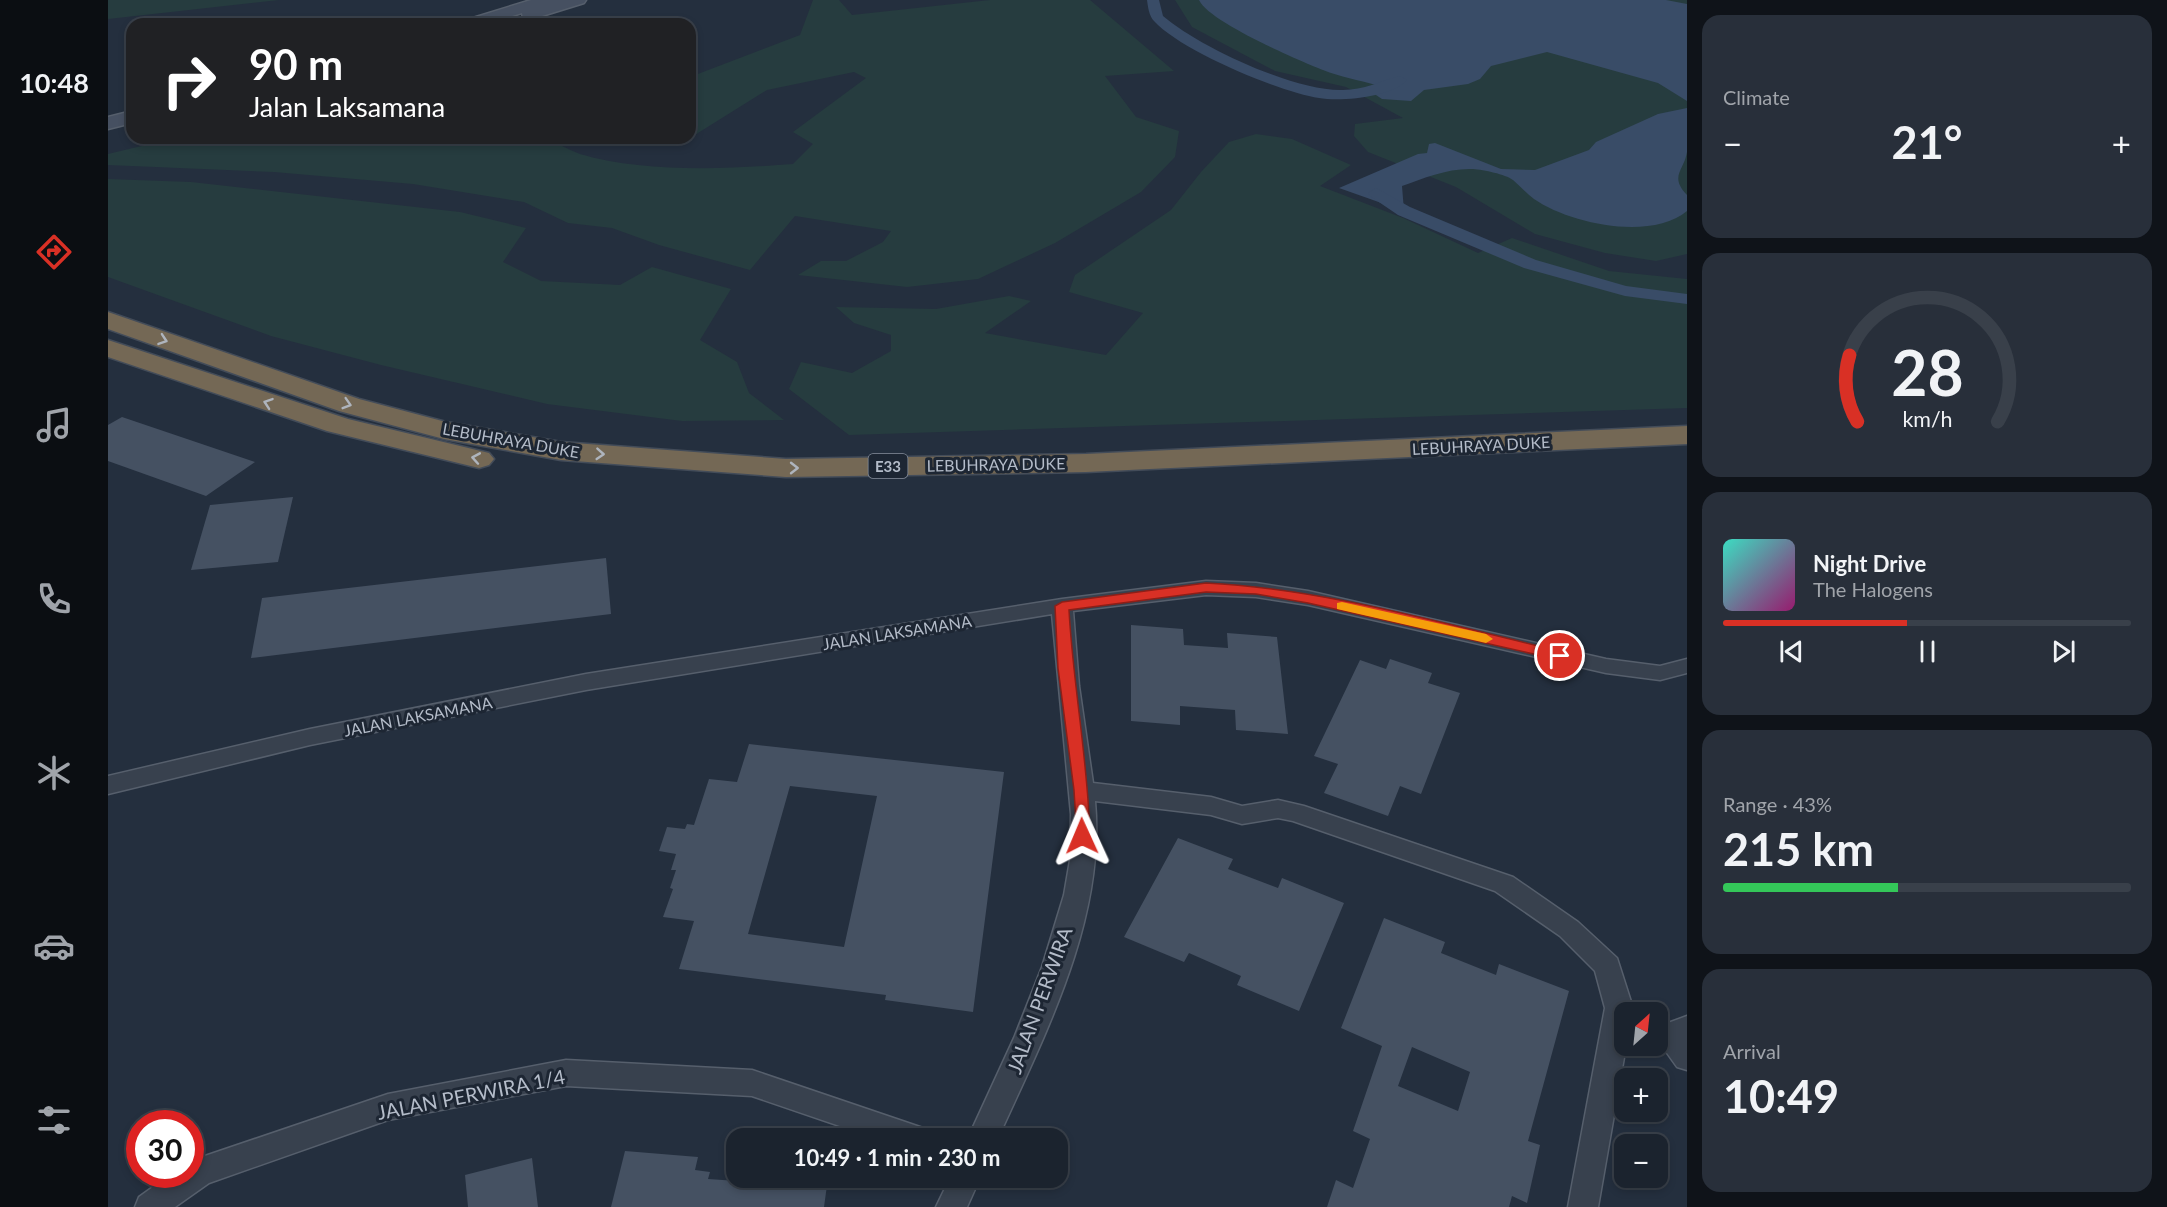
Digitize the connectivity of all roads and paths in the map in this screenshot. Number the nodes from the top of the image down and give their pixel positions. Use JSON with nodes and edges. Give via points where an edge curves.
{"nodes":[{"id":1,"x":548,"y":0,"type":"edge"},
{"id":2,"x":578,"y":0,"type":"edge"},
{"id":3,"x":489,"y":18,"type":"edge"},
{"id":4,"x":520,"y":18,"type":"edge"},
{"id":5,"x":126,"y":110,"type":"edge"},
{"id":6,"x":108,"y":114,"type":"edge"},
{"id":7,"x":126,"y":118,"type":"edge"},
{"id":8,"x":108,"y":123,"type":"edge"},
{"id":9,"x":108,"y":320,"type":"edge"},
{"id":10,"x":108,"y":348,"type":"edge"},
{"id":11,"x":1687,"y":435,"type":"edge"},
{"id":12,"x":1687,"y":456,"type":"edge"},
{"id":13,"x":1062,"y":606,"type":"junction"},
{"id":14,"x":1687,"y":666,"type":"edge"},
{"id":15,"x":108,"y":785,"type":"edge"},
{"id":16,"x":1081,"y":790,"type":"junction"},
{"id":17,"x":1687,"y":1028,"type":"edge"},
{"id":18,"x":1687,"y":1058,"type":"edge"},
{"id":19,"x":883,"y":1128,"type":"edge"},
{"id":20,"x":988,"y":1128,"type":"edge"},
{"id":21,"x":960,"y":1188,"type":"edge"},
{"id":22,"x":150,"y":1207,"type":"edge"},
{"id":23,"x":951,"y":1207,"type":"edge"},
{"id":24,"x":1583,"y":1207,"type":"edge"}],
"edges":[{"from":1,"to":3,"type":"main road"},
{"from":2,"to":4,"type":"main road"},
{"from":5,"to":6,"type":"main road"},
{"from":7,"to":8,"type":"main road"},
{"from":9,"to":11,"type":"highway","name":"LEBUHRAYA DUKE","number":"E33","one_way":true,"via":[[349,405],[444,430],[561,451],[786,468],[1086,462]]},
{"from":12,"to":10,"type":"highway","name":"LEBUHRAYA DUKE","number":"E33","one_way":true,"via":[[1105,483],[789,491],[543,470],[431,450],[330,425]]},
{"from":13,"to":14,"type":"street","name":"JALAN LAKSAMANA","via":[[1206,588],[1256,590],[1308,598],[1606,666],[1660,673]]},
{"from":13,"to":15,"type":"street","name":"JALAN LAKSAMANA","via":[[586,682],[310,737]]},
{"from":13,"to":16,"type":"street","name":"JALAN PERWIRA","via":[[1065,668]]},
{"from":16,"to":20,"type":"street","name":"JALAN PERWIRA","via":[[1083,859],[1062,947],[1024,1049]]},
{"from":16,"to":24,"type":"street","via":[[1211,806],[1242,815],[1295,812],[1504,884],[1569,929],[1607,966],[1619,1008]]},
{"from":17,"to":18,"type":"street","via":[[1678,1031],[1676,1046]]},
{"from":19,"to":22,"type":"street","name":"JALAN PERWIRA 1/4","via":[[752,1083],[566,1073],[388,1107],[199,1172]]},
{"from":21,"to":23,"type":"street"}]}
